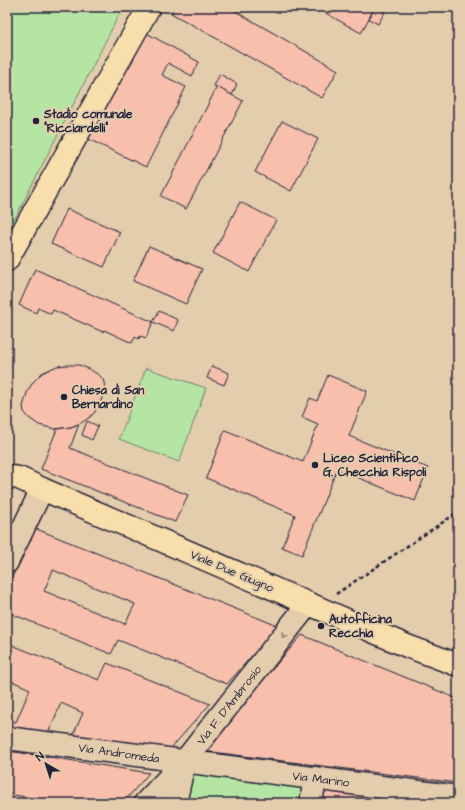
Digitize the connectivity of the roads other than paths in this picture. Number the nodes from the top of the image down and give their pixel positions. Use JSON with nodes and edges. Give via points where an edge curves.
{"nodes":[{"id":1,"x":149,"y":7,"type":"edge"},
{"id":2,"x":7,"y":260,"type":"edge"},
{"id":3,"x":7,"y":476,"type":"edge"},
{"id":4,"x":42,"y":489,"type":"junction"},
{"id":5,"x":7,"y":562,"type":"edge"},
{"id":6,"x":312,"y":606,"type":"junction"},
{"id":7,"x":458,"y":665,"type":"edge"},
{"id":8,"x":7,"y":738,"type":"edge"},
{"id":9,"x":184,"y":762,"type":"junction"},
{"id":10,"x":315,"y":778,"type":"junction"},
{"id":11,"x":458,"y":797,"type":"edge"},
{"id":12,"x":146,"y":803,"type":"edge"},
{"id":13,"x":175,"y":803,"type":"edge"},
{"id":14,"x":311,"y":803,"type":"edge"}],
"edges":[{"from":1,"to":2,"type":"main road"},
{"from":3,"to":4,"type":"main road","name":"Viale Due Giugno","via":[[19,478]]},
{"from":4,"to":5,"type":"street"},
{"from":4,"to":6,"type":"main road","name":"Viale Due Giugno"},
{"from":6,"to":7,"type":"main road","name":"Viale Due Giugno"},
{"from":6,"to":9,"type":"street","name":"Via F. D'Ambrosio","one_way":true},
{"from":8,"to":9,"type":"street","name":"Via Andromeda"},
{"from":9,"to":10,"type":"street","name":"Via Marino"},
{"from":9,"to":12,"type":"street","name":"Via F. D'Ambrosio"},
{"from":9,"to":13,"type":"street"},
{"from":10,"to":11,"type":"street","name":"Via Marino"},
{"from":10,"to":14,"type":"street"}]}
